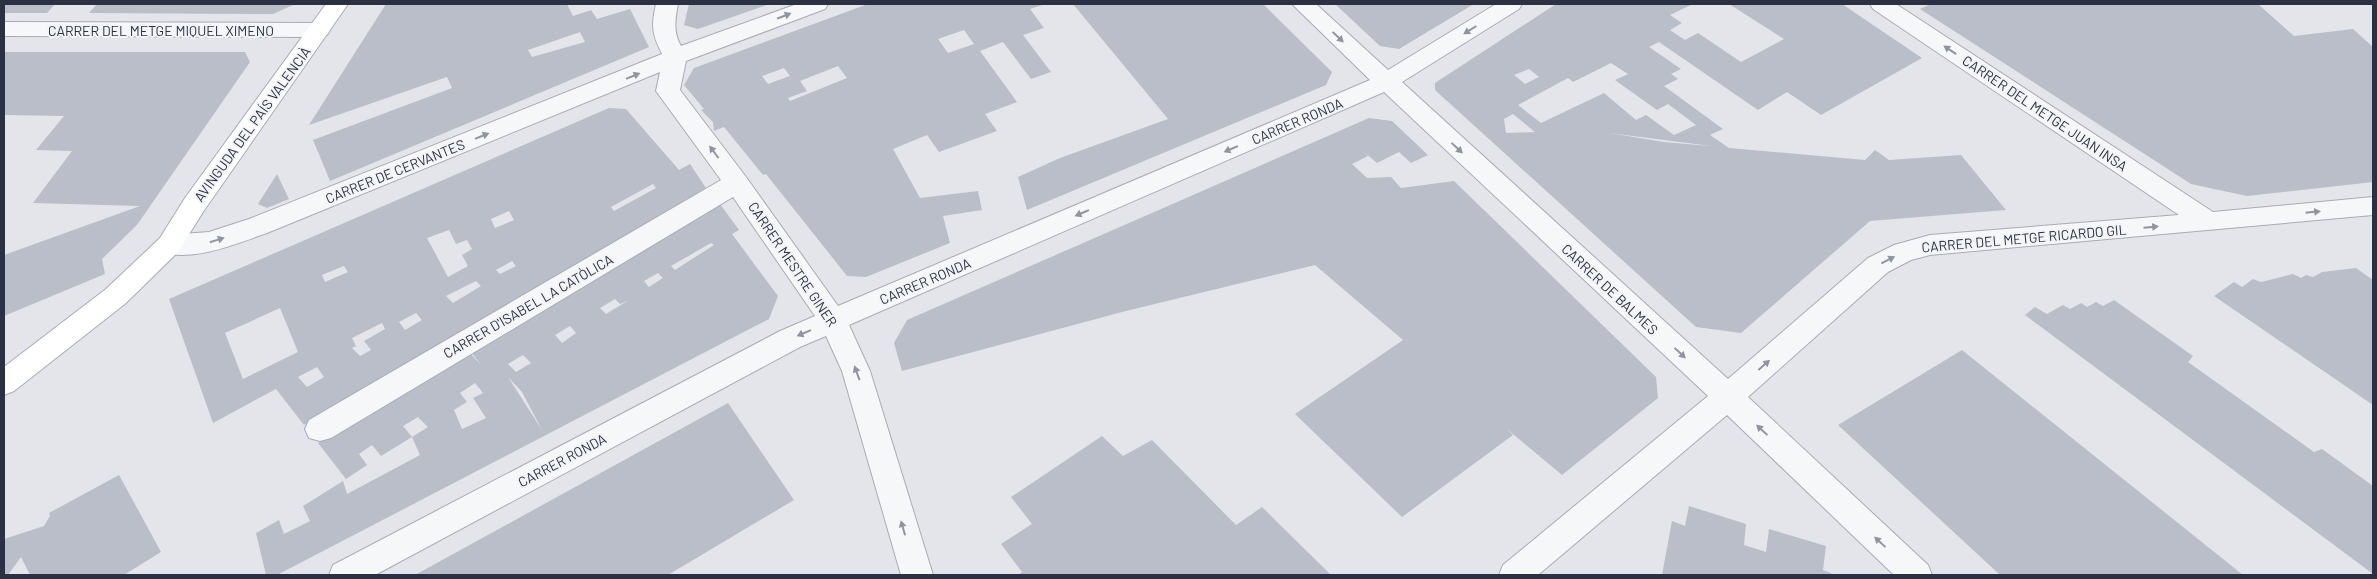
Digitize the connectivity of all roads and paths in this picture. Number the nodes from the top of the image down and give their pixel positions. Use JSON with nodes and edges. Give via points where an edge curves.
{"nodes":[{"id":1,"x":337,"y":4,"type":"edge"},
{"id":2,"x":667,"y":4,"type":"edge"},
{"id":3,"x":817,"y":4,"type":"edge"},
{"id":4,"x":1303,"y":4,"type":"edge"},
{"id":5,"x":1511,"y":4,"type":"edge"},
{"id":6,"x":1881,"y":4,"type":"edge"},
{"id":7,"x":4,"y":29,"type":"edge"},
{"id":8,"x":319,"y":30,"type":"junction"},
{"id":9,"x":675,"y":58,"type":"junction"},
{"id":10,"x":1386,"y":82,"type":"junction"},
{"id":11,"x":737,"y":183,"type":"junction"},
{"id":12,"x":2373,"y":206,"type":"edge"},
{"id":13,"x":2209,"y":222,"type":"junction"},
{"id":14,"x":168,"y":245,"type":"junction"},
{"id":15,"x":833,"y":321,"type":"junction"},
{"id":16,"x":5,"y":382,"type":"edge"},
{"id":17,"x":1728,"y":397,"type":"junction"},
{"id":18,"x":320,"y":428,"type":"dead end"},
{"id":19,"x":346,"y":575,"type":"edge"},
{"id":20,"x":917,"y":575,"type":"edge"},
{"id":21,"x":1515,"y":575,"type":"edge"},
{"id":22,"x":1916,"y":575,"type":"edge"}],
"edges":[{"from":1,"to":8,"type":"main road","name":"AVINGUDA DEL PAÍS VALENCIÀ"},
{"from":2,"to":9,"type":"street","via":[[664,36]]},
{"from":9,"to":3,"type":"street","name":"CARRER DE CERVANTES","one_way":true},
{"from":4,"to":10,"type":"street","name":"CARRER DE BALMES","one_way":true},
{"from":5,"to":10,"type":"street","name":"CARRER RONDA","one_way":true},
{"from":13,"to":6,"type":"street","name":"CARRER DEL METGE JUAN INSA","one_way":true},
{"from":7,"to":8,"type":"street","name":"CARRER DEL METGE MIQUEL XIMENO"},
{"from":8,"to":14,"type":"main road","name":"AVINGUDA DEL PAÍS VALENCIÀ"},
{"from":11,"to":9,"type":"street","name":"CARRER MESTRE GINER","one_way":true,"via":[[668,91]]},
{"from":14,"to":9,"type":"street","name":"CARRER DE CERVANTES","one_way":true,"via":[[210,242],[258,226]]},
{"from":10,"to":15,"type":"street","name":"CARRER RONDA","one_way":true},
{"from":10,"to":17,"type":"street","name":"CARRER DE BALMES","one_way":true},
{"from":11,"to":15,"type":"street","name":"CARRER MESTRE GINER"},
{"from":11,"to":18,"type":"street","name":"CARRER D'ISABEL LA CATÒLICA"},
{"from":13,"to":12,"type":"street","name":"CARRER DEL METGE RICARDO GIL","one_way":true},
{"from":17,"to":13,"type":"street","name":"CARRER DEL METGE RICARDO GIL","one_way":true,"via":[[1878,265],[1903,252],[1930,245]]},
{"from":14,"to":16,"type":"main road","via":[[116,296]]},
{"from":15,"to":19,"type":"street","name":"CARRER RONDA","one_way":true,"via":[[790,338]]},
{"from":20,"to":15,"type":"street","name":"CARRER MESTRE GINER","one_way":true,"via":[[856,371]]},
{"from":17,"to":21,"type":"street","name":"CARRER DEL METGE RICARDO GIL"},
{"from":22,"to":17,"type":"street","name":"CARRER DE BALMES","one_way":true}]}
